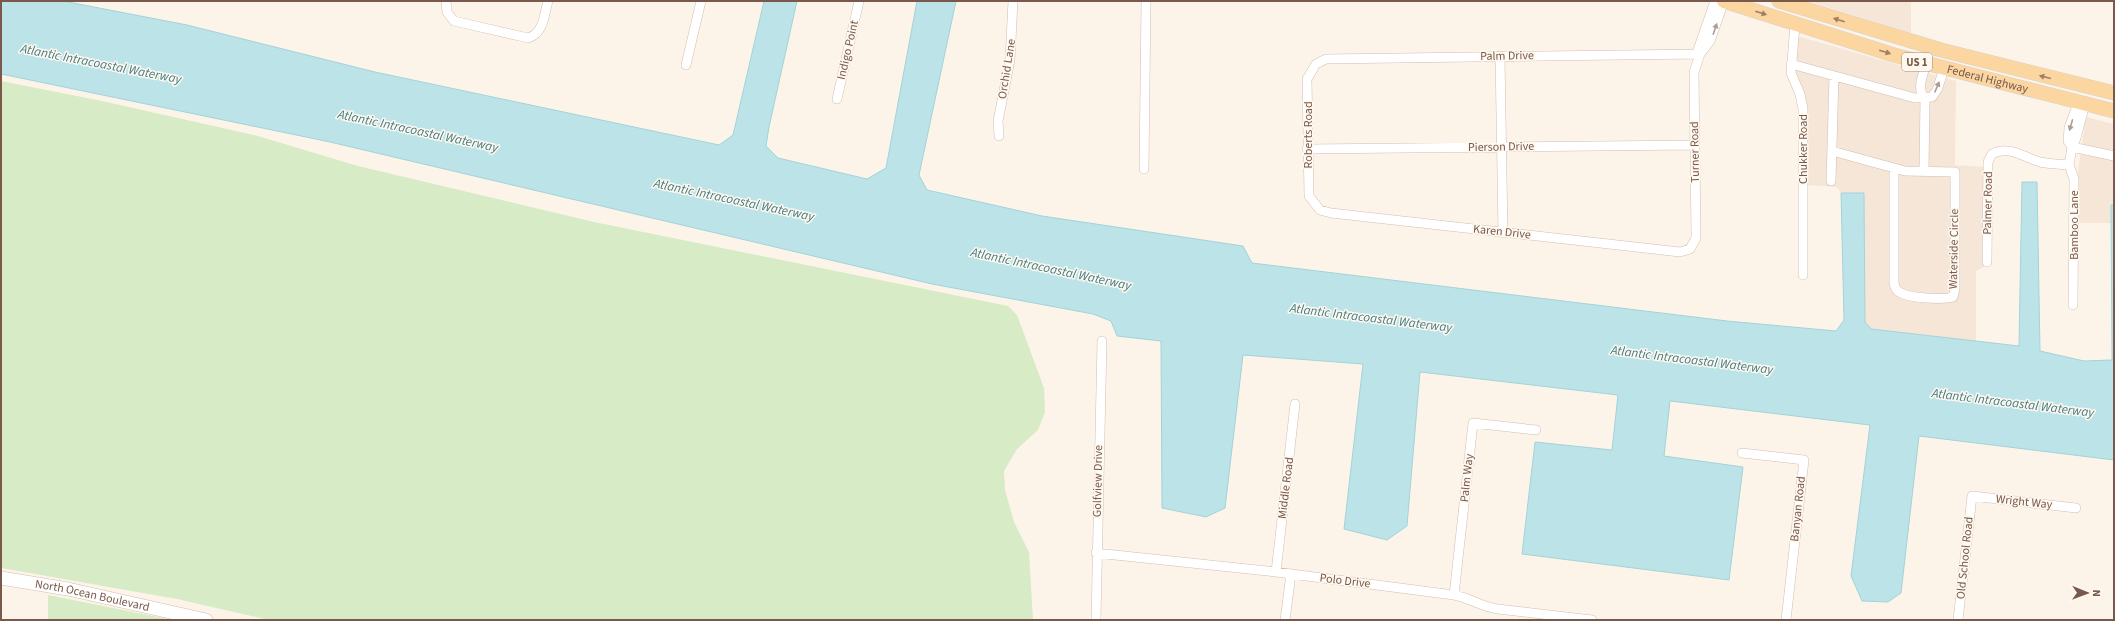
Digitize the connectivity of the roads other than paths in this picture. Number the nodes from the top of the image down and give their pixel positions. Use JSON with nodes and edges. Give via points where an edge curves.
{"nodes":[{"id":1,"x":446,"y":1,"type":"edge"},
{"id":2,"x":548,"y":1,"type":"edge"},
{"id":3,"x":701,"y":1,"type":"edge"},
{"id":4,"x":858,"y":1,"type":"edge"},
{"id":5,"x":1013,"y":1,"type":"edge"},
{"id":6,"x":1146,"y":1,"type":"edge"},
{"id":7,"x":1715,"y":1,"type":"edge"},
{"id":8,"x":1724,"y":1,"type":"edge"},
{"id":9,"x":1779,"y":1,"type":"edge"},
{"id":10,"x":1795,"y":24,"type":"junction"},
{"id":11,"x":1700,"y":54,"type":"junction"},
{"id":12,"x":1500,"y":56,"type":"junction"},
{"id":13,"x":1316,"y":64,"type":"joint"},
{"id":14,"x":1791,"y":64,"type":"junction"},
{"id":15,"x":1926,"y":64,"type":"junction"},
{"id":16,"x":686,"y":65,"type":"dead end"},
{"id":17,"x":1944,"y":69,"type":"junction"},
{"id":18,"x":1834,"y":76,"type":"junction"},
{"id":19,"x":2073,"y":84,"type":"junction"},
{"id":20,"x":2112,"y":93,"type":"edge"},
{"id":21,"x":2040,"y":94,"type":"junction"},
{"id":22,"x":837,"y":99,"type":"dead end"},
{"id":23,"x":1925,"y":99,"type":"junction"},
{"id":24,"x":2082,"y":104,"type":"junction"},
{"id":25,"x":2114,"y":111,"type":"edge"},
{"id":26,"x":999,"y":136,"type":"dead end"},
{"id":27,"x":1695,"y":145,"type":"junction"},
{"id":28,"x":2072,"y":146,"type":"junction"},
{"id":29,"x":1501,"y":147,"type":"junction"},
{"id":30,"x":1308,"y":150,"type":"junction"},
{"id":31,"x":1832,"y":151,"type":"junction"},
{"id":32,"x":2114,"y":156,"type":"edge"},
{"id":33,"x":2069,"y":164,"type":"junction"},
{"id":34,"x":1894,"y":168,"type":"junction"},
{"id":35,"x":1144,"y":169,"type":"dead end"},
{"id":36,"x":1924,"y":171,"type":"junction"},
{"id":37,"x":1831,"y":182,"type":"dead end"},
{"id":38,"x":1316,"y":206,"type":"joint"},
{"id":39,"x":1503,"y":233,"type":"junction"},
{"id":40,"x":1690,"y":249,"type":"joint"},
{"id":41,"x":1987,"y":262,"type":"dead end"},
{"id":42,"x":1803,"y":275,"type":"dead end"},
{"id":43,"x":2073,"y":306,"type":"dead end"},
{"id":44,"x":1102,"y":341,"type":"dead end"},
{"id":45,"x":1295,"y":404,"type":"dead end"},
{"id":46,"x":1536,"y":430,"type":"dead end"},
{"id":47,"x":1742,"y":453,"type":"dead end"},
{"id":48,"x":1972,"y":496,"type":"joint"},
{"id":49,"x":2076,"y":508,"type":"dead end"},
{"id":50,"x":1096,"y":553,"type":"junction"},
{"id":51,"x":1276,"y":572,"type":"junction"},
{"id":52,"x":1291,"y":574,"type":"junction"},
{"id":53,"x":1,"y":578,"type":"edge"},
{"id":54,"x":1454,"y":595,"type":"junction"},
{"id":55,"x":206,"y":620,"type":"edge"},
{"id":56,"x":1096,"y":620,"type":"edge"},
{"id":57,"x":1286,"y":620,"type":"edge"},
{"id":58,"x":1592,"y":620,"type":"edge"},
{"id":59,"x":1786,"y":620,"type":"edge"},
{"id":60,"x":1958,"y":620,"type":"edge"}],
"edges":[{"from":1,"to":2,"type":"street","via":[[447,12],[454,21],[528,38],[541,29]]},
{"from":3,"to":16,"type":"street"},
{"from":4,"to":22,"type":"street","name":"Indigo Point"},
{"from":5,"to":26,"type":"street","name":"Orchid Lane","via":[[1010,60],[998,121]]},
{"from":6,"to":35,"type":"street"},
{"from":7,"to":11,"type":"street","name":"Turner Road","via":[[1698,50]]},
{"from":8,"to":10,"type":"main road","name":"Federal Highway","number":"US 1","one_way":true},
{"from":11,"to":8,"type":"street","name":"Turner Road","one_way":true,"via":[[1710,41]]},
{"from":19,"to":9,"type":"main road","name":"Federal Highway","number":"US 1","one_way":true,"via":[[1898,38]]},
{"from":10,"to":14,"type":"street","name":"Chukker Road"},
{"from":10,"to":15,"type":"main road","name":"Federal Highway","number":"US 1","one_way":true},
{"from":11,"to":12,"type":"street","name":"Palm Drive"},
{"from":11,"to":27,"type":"street","name":"Turner Road","via":[[1694,72]]},
{"from":12,"to":13,"type":"street","name":"Palm Drive","via":[[1332,58]]},
{"from":12,"to":29,"type":"street"},
{"from":13,"to":30,"type":"street","name":"Roberts Road","via":[[1307,79]]},
{"from":14,"to":18,"type":"street"},
{"from":14,"to":42,"type":"street","name":"Chukker Road","via":[[1791,73],[1803,109]]},
{"from":15,"to":17,"type":"main road","name":"Federal Highway","number":"US 1"},
{"from":15,"to":23,"type":"street","via":[[1920,87]]},
{"from":17,"to":21,"type":"main road","name":"Federal Highway","number":"US 1"},
{"from":23,"to":17,"type":"street","one_way":true,"via":[[1932,97],[1937,90]]},
{"from":18,"to":23,"type":"street"},
{"from":18,"to":31,"type":"street"},
{"from":19,"to":20,"type":"main road","name":"Federal Highway","number":"US 1"},
{"from":19,"to":21,"type":"main road","via":[[2062,91]]},
{"from":20,"to":24,"type":"main road","via":[[2084,96]]},
{"from":21,"to":24,"type":"main road","name":"Federal Highway","number":"US 1"},
{"from":23,"to":36,"type":"street"},
{"from":24,"to":25,"type":"main road","name":"Federal Highway","number":"US 1"},
{"from":24,"to":28,"type":"street","name":"Bamboo Lane","via":[[2070,128],[2068,141]]},
{"from":27,"to":29,"type":"street","name":"Pierson Drive"},
{"from":27,"to":40,"type":"street","name":"Turner Road","via":[[1696,238]]},
{"from":28,"to":32,"type":"street"},
{"from":28,"to":33,"type":"street","name":"Bamboo Lane"},
{"from":29,"to":30,"type":"street","name":"Pierson Drive"},
{"from":29,"to":39,"type":"street"},
{"from":30,"to":38,"type":"street","name":"Roberts Road","via":[[1308,190]]},
{"from":31,"to":34,"type":"street","name":"Waterside Circle"},
{"from":31,"to":37,"type":"street"},
{"from":33,"to":41,"type":"street","name":"Palmer Road","via":[[2040,162],[2024,154],[2005,150],[1992,154],[1988,162]]},
{"from":33,"to":43,"type":"street","name":"Bamboo Lane","via":[[2074,178]]},
{"from":34,"to":36,"type":"street","name":"Waterside Circle"},
{"from":34,"to":36,"type":"street","name":"Waterside Circle","via":[[1896,290],[1902,294],[1946,300],[1953,297],[1956,289],[1955,172]]},
{"from":38,"to":39,"type":"street","name":"Karen Drive","via":[[1331,213]]},
{"from":39,"to":40,"type":"street","name":"Karen Drive","via":[[1680,252]]},
{"from":44,"to":50,"type":"street","name":"Golfview Drive"},
{"from":45,"to":51,"type":"street","name":"Middle Road"},
{"from":46,"to":54,"type":"street","name":"Palm Way","via":[[1474,423]]},
{"from":47,"to":59,"type":"street","name":"Banyan Road","via":[[1804,460]]},
{"from":48,"to":49,"type":"street","name":"Wright Way"},
{"from":48,"to":60,"type":"street","name":"Old School Road"},
{"from":50,"to":51,"type":"street","name":"Polo Drive"},
{"from":50,"to":56,"type":"street","name":"Golfview Drive"},
{"from":51,"to":52,"type":"street","name":"Polo Drive"},
{"from":52,"to":54,"type":"street","name":"Polo Drive"},
{"from":52,"to":57,"type":"street"},
{"from":53,"to":55,"type":"main road","name":"North Ocean Boulevard"},
{"from":54,"to":58,"type":"street","name":"Polo Drive","via":[[1467,597],[1487,607],[1498,609]]}]}
